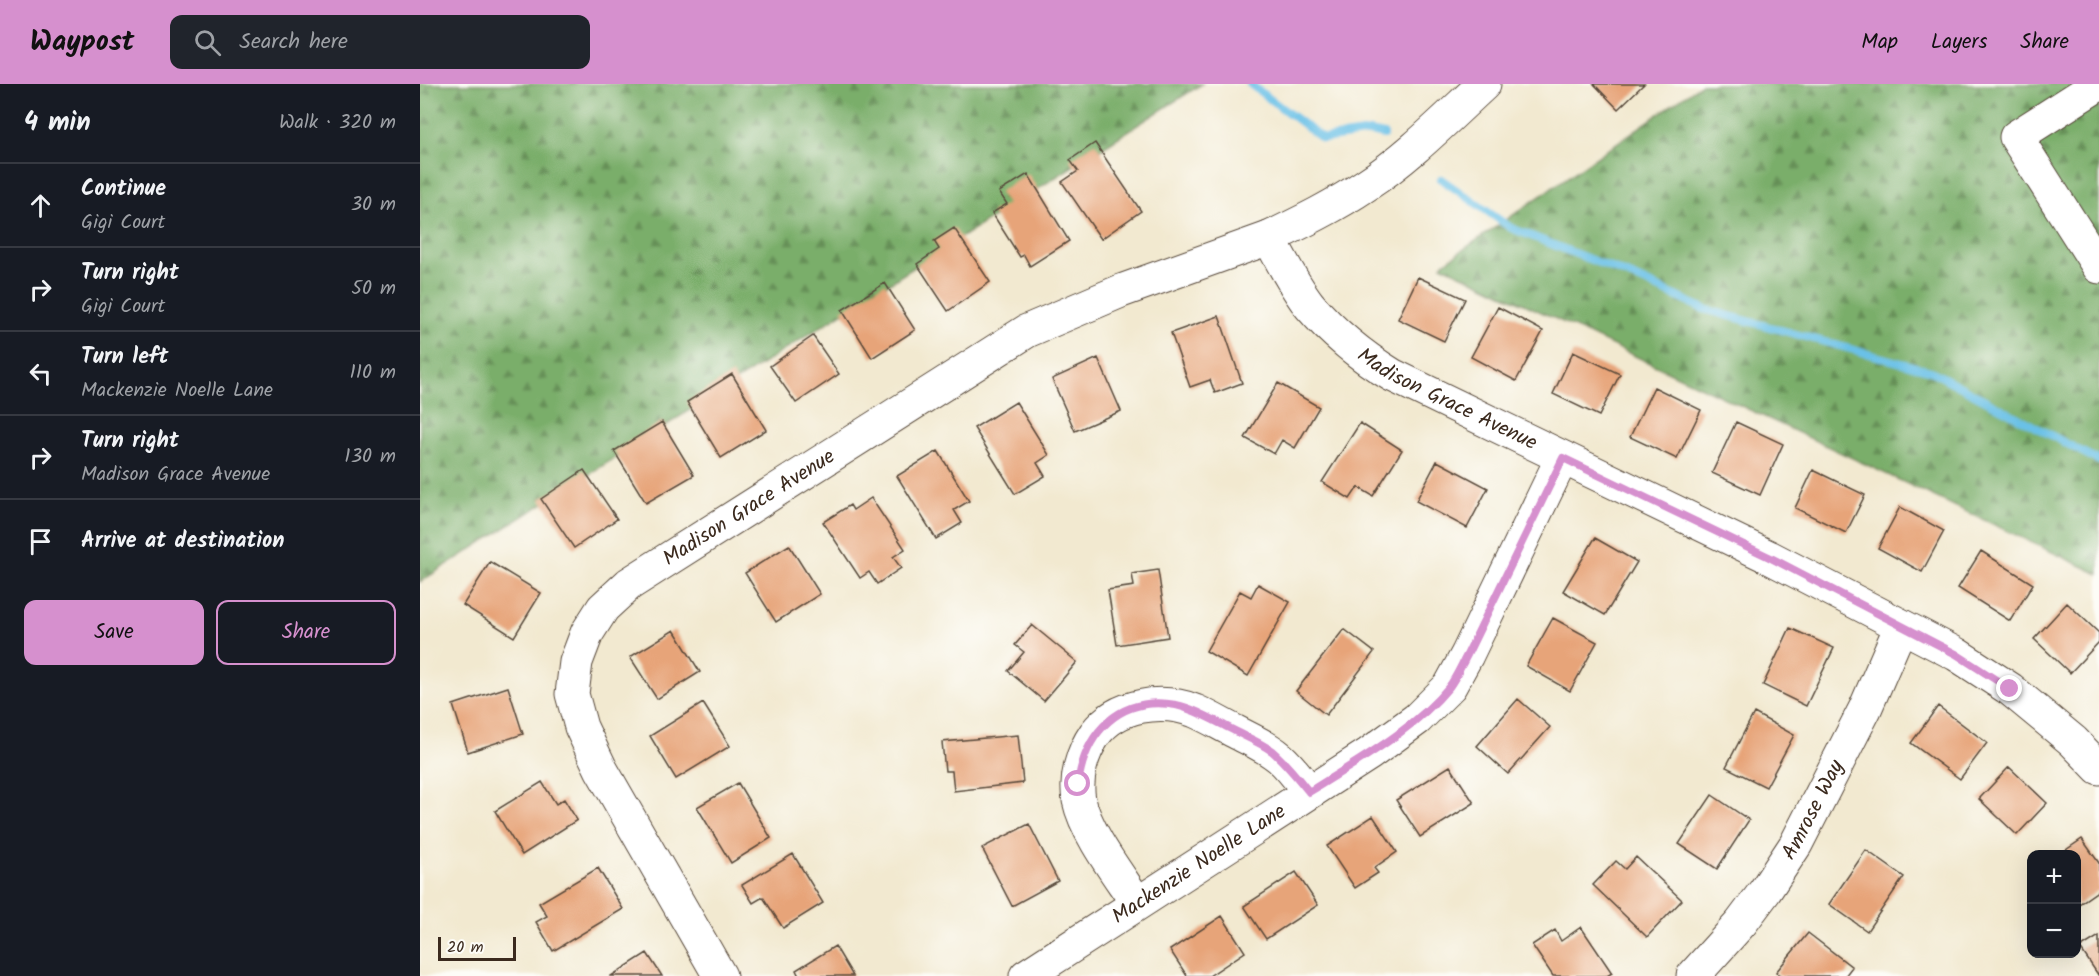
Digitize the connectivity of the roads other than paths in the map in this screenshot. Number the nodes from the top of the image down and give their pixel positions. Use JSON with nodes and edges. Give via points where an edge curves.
{"nodes":[{"id":1,"x":1484,"y":84,"type":"edge"},
{"id":2,"x":2099,"y":84,"type":"edge"},
{"id":3,"x":1269,"y":238,"type":"junction"},
{"id":4,"x":2099,"y":267,"type":"edge"},
{"id":5,"x":1563,"y":458,"type":"junction"},
{"id":6,"x":1902,"y":626,"type":"junction"},
{"id":7,"x":2099,"y":768,"type":"edge"},
{"id":8,"x":1309,"y":792,"type":"junction"},
{"id":9,"x":1137,"y":903,"type":"junction"},
{"id":10,"x":720,"y":976,"type":"edge"},
{"id":11,"x":1026,"y":976,"type":"edge"},
{"id":12,"x":1693,"y":976,"type":"edge"}],
"edges":[{"from":1,"to":3,"type":"street","name":"Madison Grace Avenue","via":[[1367,185]]},
{"from":2,"to":4,"type":"street","via":[[2016,136]]},
{"from":3,"to":5,"type":"street","name":"Madison Grace Avenue","via":[[1309,304],[1362,357]]},
{"from":3,"to":10,"type":"street","name":"Madison Grace Avenue","via":[[1121,291],[1027,331],[629,584],[603,608],[587,633],[576,662],[572,694],[581,727],[601,769]]},
{"from":5,"to":6,"type":"street","name":"Madison Grace Avenue"},
{"from":5,"to":8,"type":"street","name":"Mackenzie Noelle Lane","via":[[1450,686],[1417,719]]},
{"from":6,"to":7,"type":"street","name":"Madison Grace Avenue","via":[[1956,654],[2010,689]]},
{"from":6,"to":12,"type":"street","name":"Amrose Way","via":[[1796,844],[1741,923]]},
{"from":8,"to":9,"type":"street","name":"Mackenzie Noelle Lane"},
{"from":8,"to":9,"type":"street","via":[[1269,749],[1195,711],[1176,705],[1146,705],[1114,717],[1099,729],[1082,759],[1079,799],[1090,830]]},
{"from":9,"to":11,"type":"street","name":"Mackenzie Noelle Lane"}]}
